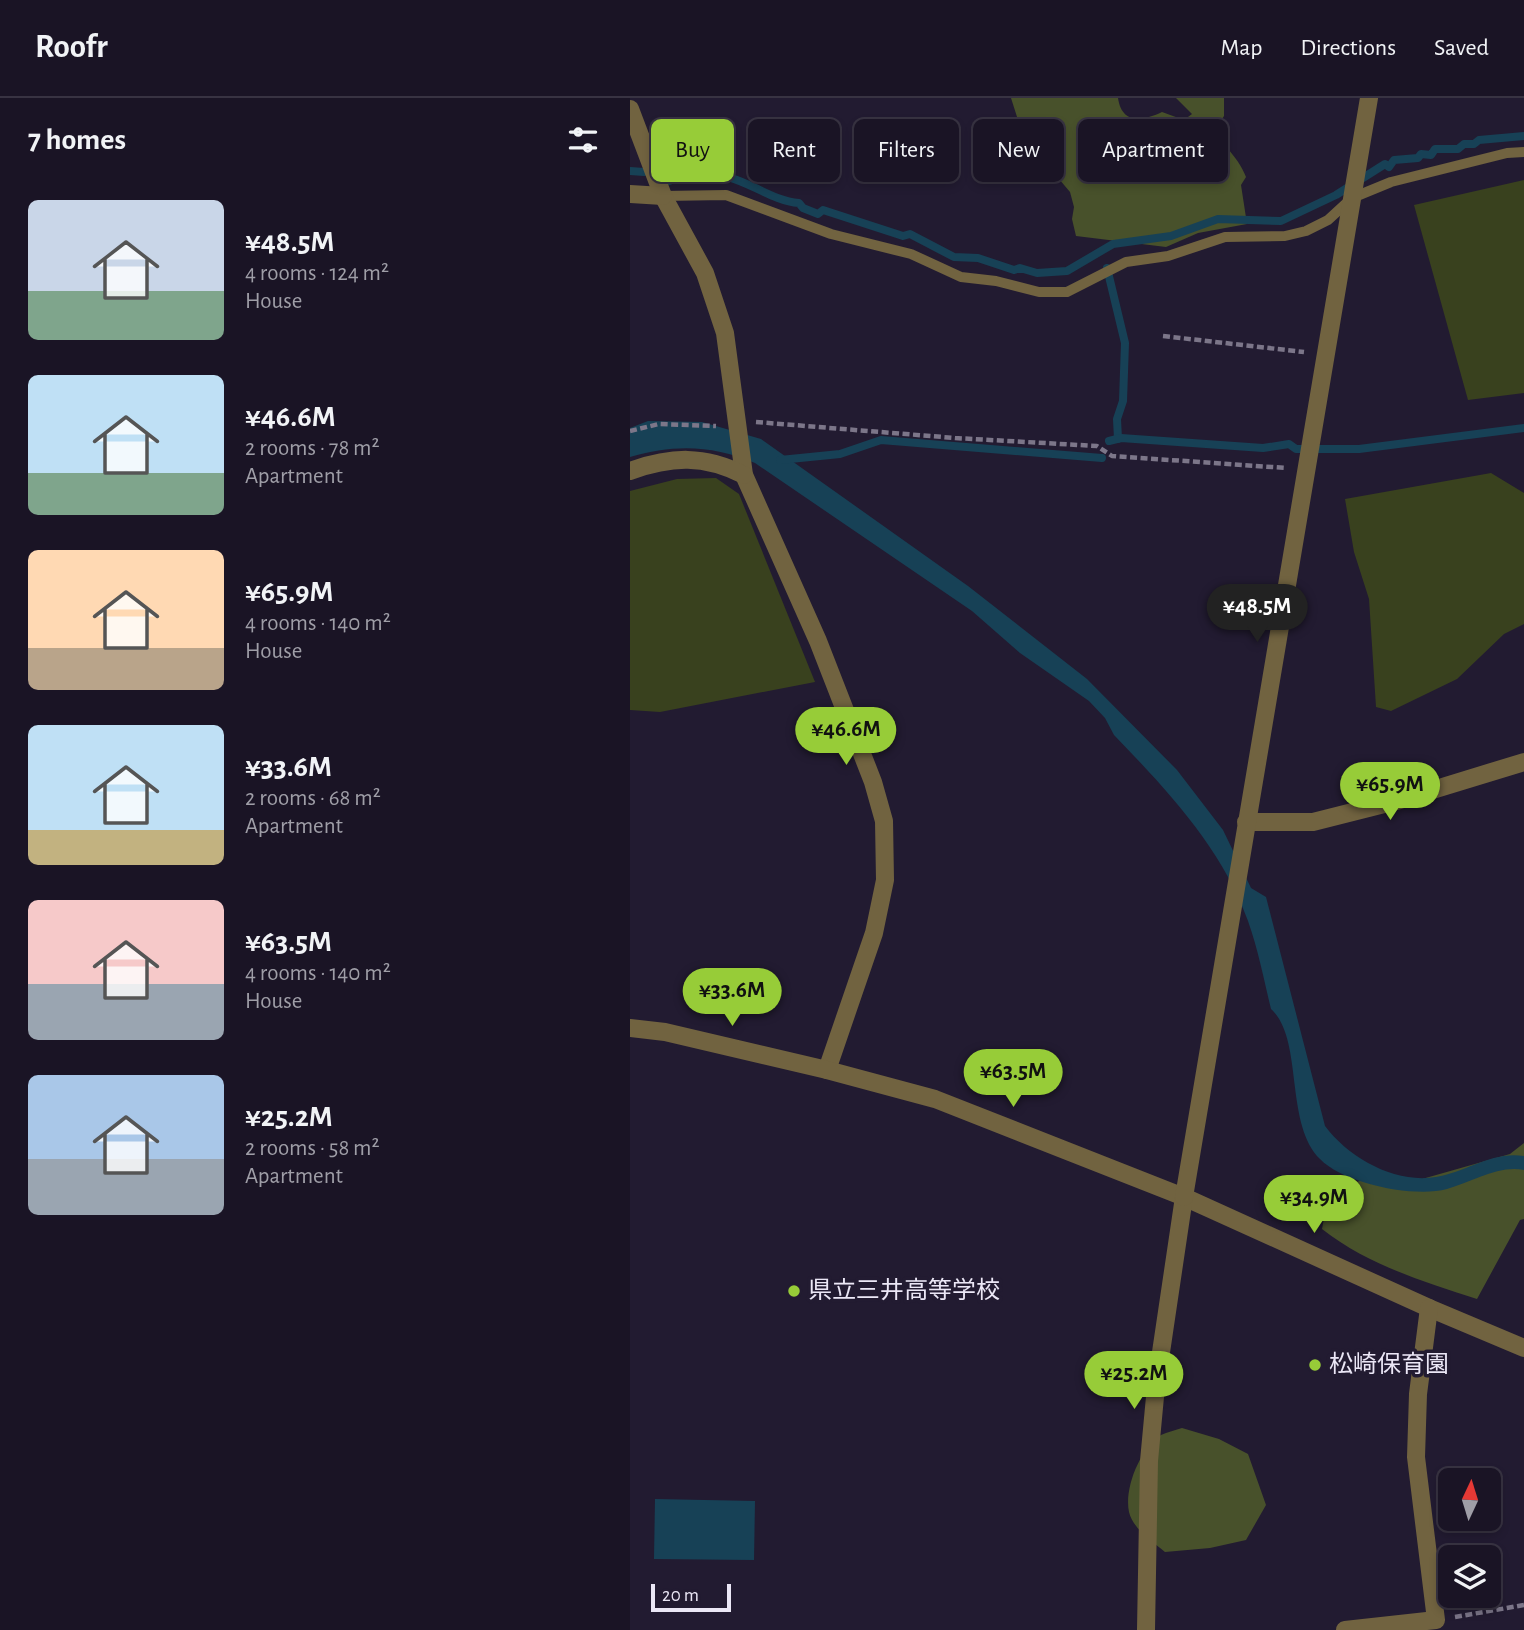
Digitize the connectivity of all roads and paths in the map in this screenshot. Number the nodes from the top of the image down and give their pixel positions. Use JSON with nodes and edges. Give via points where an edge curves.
{"nodes":[{"id":1,"x":1369,"y":98,"type":"edge"},
{"id":2,"x":630,"y":109,"type":"edge"},
{"id":3,"x":1524,"y":152,"type":"edge"},
{"id":4,"x":630,"y":194,"type":"edge"},
{"id":5,"x":663,"y":196,"type":"junction"},
{"id":6,"x":1352,"y":198,"type":"junction"},
{"id":7,"x":1163,"y":336,"type":"dead end"},
{"id":8,"x":1325,"y":354,"type":"junction"},
{"id":9,"x":738,"y":423,"type":"junction"},
{"id":10,"x":630,"y":431,"type":"edge"},
{"id":11,"x":1306,"y":470,"type":"junction"},
{"id":12,"x":630,"y":471,"type":"edge"},
{"id":13,"x":744,"y":475,"type":"junction"},
{"id":14,"x":1524,"y":762,"type":"edge"},
{"id":15,"x":1246,"y":822,"type":"junction"},
{"id":16,"x":630,"y":1028,"type":"edge"},
{"id":17,"x":827,"y":1070,"type":"junction"},
{"id":18,"x":1184,"y":1197,"type":"junction"},
{"id":19,"x":1429,"y":1308,"type":"junction"},
{"id":20,"x":1524,"y":1348,"type":"edge"},
{"id":21,"x":1524,"y":1605,"type":"edge"},
{"id":22,"x":1436,"y":1620,"type":"junction"},
{"id":23,"x":1146,"y":1630,"type":"edge"},
{"id":24,"x":1345,"y":1630,"type":"edge"}],
"edges":[{"from":1,"to":6,"type":"street"},
{"from":2,"to":5,"type":"street"},
{"from":3,"to":6,"type":"lane","via":[[1391,182]]},
{"from":4,"to":5,"type":"street"},
{"from":5,"to":6,"type":"lane","via":[[726,195],[831,234],[911,254],[961,277],[1039,292],[1067,292],[1126,261],[1168,256],[1225,237],[1306,231],[1328,220]]},
{"from":5,"to":9,"type":"street","via":[[709,285],[725,333]]},
{"from":6,"to":8,"type":"street"},
{"from":7,"to":8,"type":"path"},
{"from":8,"to":11,"type":"street"},
{"from":9,"to":10,"type":"path","via":[[659,424]]},
{"from":9,"to":11,"type":"path","via":[[1097,446],[1112,456]]},
{"from":9,"to":13,"type":"street"},
{"from":11,"to":15,"type":"street"},
{"from":12,"to":13,"type":"street","via":[[684,459],[718,462]]},
{"from":13,"to":17,"type":"street","via":[[818,641],[884,821],[885,880],[874,933]]},
{"from":14,"to":15,"type":"street","via":[[1313,822]]},
{"from":15,"to":18,"type":"street"},
{"from":16,"to":17,"type":"street"},
{"from":17,"to":18,"type":"street","via":[[934,1099]]},
{"from":18,"to":19,"type":"street"},
{"from":18,"to":23,"type":"street","via":[[1150,1448]]},
{"from":19,"to":20,"type":"street"},
{"from":19,"to":22,"type":"street","via":[[1416,1457]]},
{"from":21,"to":22,"type":"path"},
{"from":22,"to":24,"type":"street"}]}
